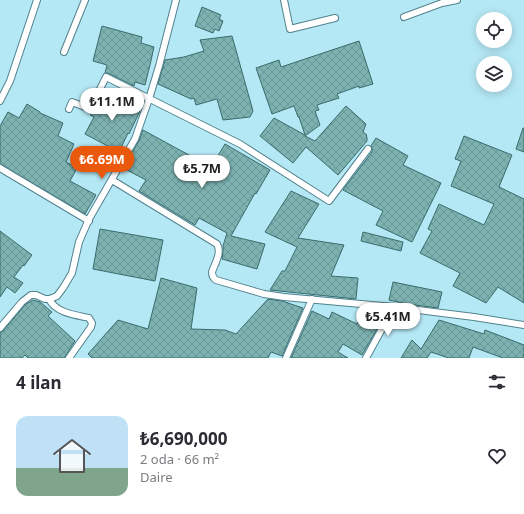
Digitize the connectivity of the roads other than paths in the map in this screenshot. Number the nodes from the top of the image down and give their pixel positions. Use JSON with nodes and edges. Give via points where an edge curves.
{"nodes":[{"id":1,"x":37,"y":0,"type":"edge"},
{"id":2,"x":85,"y":0,"type":"edge"},
{"id":3,"x":176,"y":0,"type":"edge"},
{"id":4,"x":284,"y":0,"type":"edge"},
{"id":5,"x":457,"y":0,"type":"edge"},
{"id":6,"x":404,"y":17,"type":"dead end"},
{"id":7,"x":335,"y":18,"type":"dead end"},
{"id":8,"x":64,"y":52,"type":"dead end"},
{"id":9,"x":149,"y":99,"type":"junction"},
{"id":10,"x":0,"y":101,"type":"edge"},
{"id":11,"x":69,"y":108,"type":"dead end"},
{"id":12,"x":368,"y":149,"type":"dead end"},
{"id":13,"x":0,"y":168,"type":"edge"},
{"id":14,"x":112,"y":180,"type":"junction"},
{"id":15,"x":89,"y":221,"type":"junction"},
{"id":16,"x":49,"y":299,"type":"junction"},
{"id":17,"x":312,"y":299,"type":"junction"},
{"id":18,"x":394,"y":307,"type":"junction"},
{"id":19,"x":524,"y":326,"type":"edge"},
{"id":20,"x":0,"y":328,"type":"edge"},
{"id":21,"x":69,"y":358,"type":"edge"},
{"id":22,"x":286,"y":358,"type":"edge"},
{"id":23,"x":366,"y":358,"type":"edge"}],
"edges":[{"from":1,"to":10,"type":"street","via":[[10,80]]},
{"from":2,"to":8,"type":"street"},
{"from":3,"to":9,"type":"street"},
{"from":4,"to":7,"type":"street","via":[[290,29]]},
{"from":5,"to":6,"type":"street"},
{"from":9,"to":11,"type":"street","via":[[106,77],[90,109],[72,102]]},
{"from":9,"to":12,"type":"street","via":[[240,144],[329,202]]},
{"from":9,"to":14,"type":"street","via":[[135,139]]},
{"from":13,"to":15,"type":"street"},
{"from":14,"to":15,"type":"street"},
{"from":14,"to":17,"type":"street","via":[[217,244],[220,251],[212,272],[214,279],[264,294]]},
{"from":15,"to":16,"type":"street","via":[[79,242],[72,274],[57,296]]},
{"from":16,"to":20,"type":"street","via":[[32,295],[22,302]]},
{"from":16,"to":21,"type":"street","via":[[57,308],[89,318],[91,321],[91,326]]},
{"from":17,"to":18,"type":"street"},
{"from":17,"to":22,"type":"street"},
{"from":18,"to":19,"type":"street"},
{"from":18,"to":23,"type":"street"}]}
